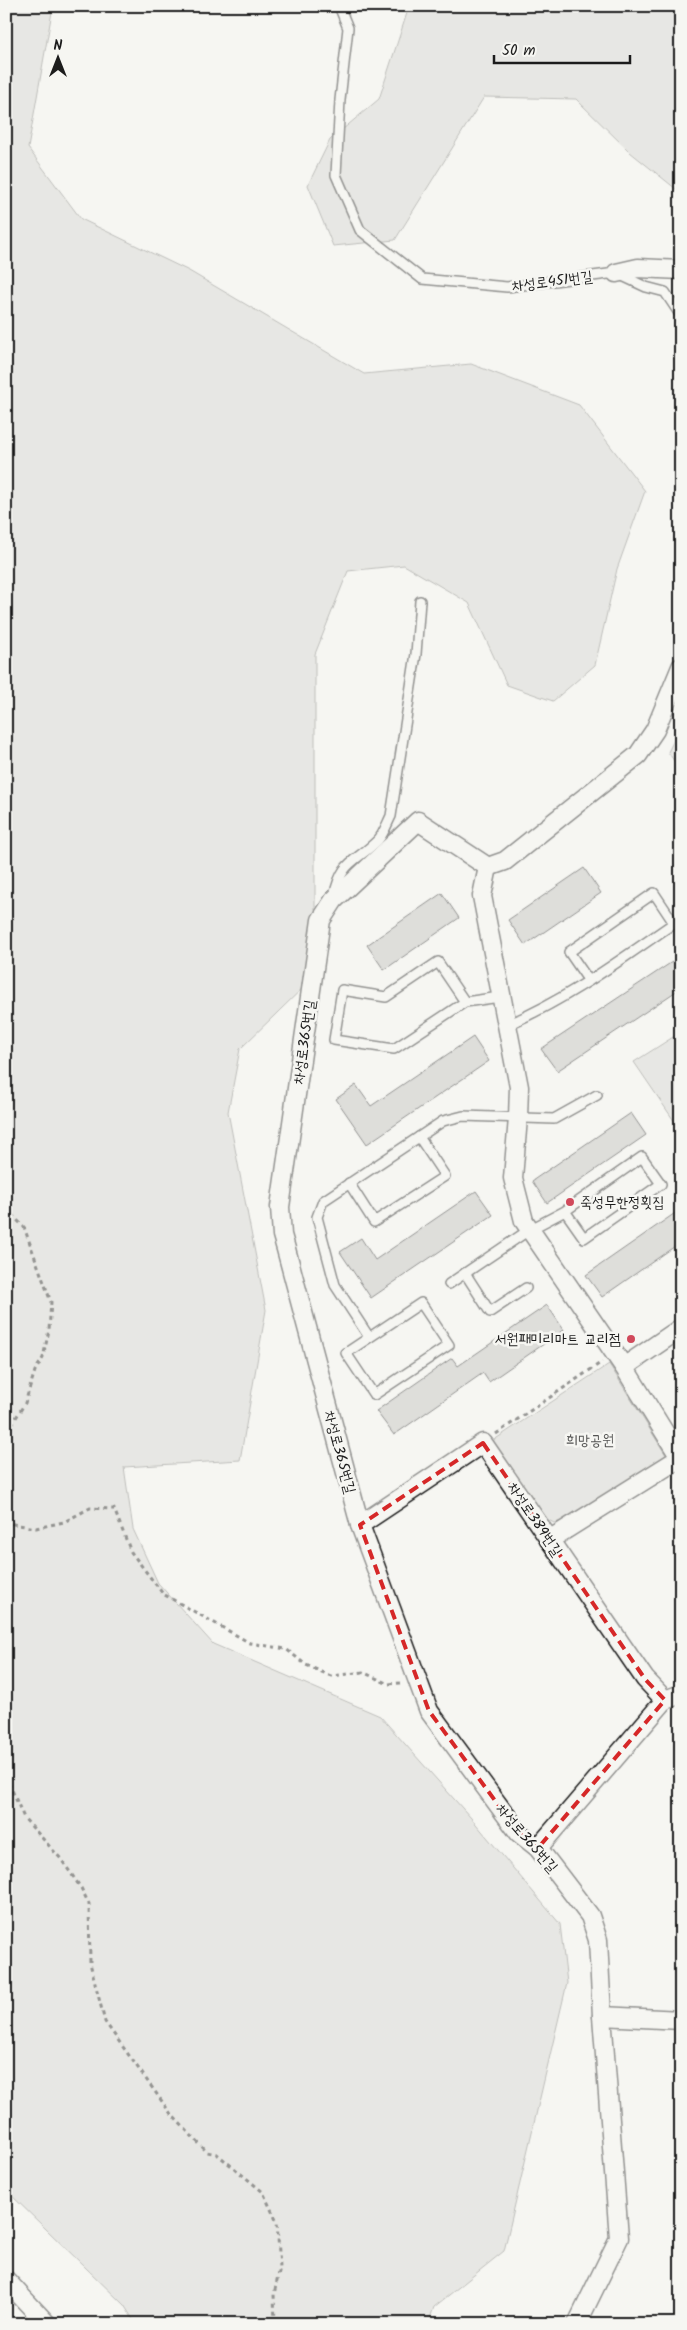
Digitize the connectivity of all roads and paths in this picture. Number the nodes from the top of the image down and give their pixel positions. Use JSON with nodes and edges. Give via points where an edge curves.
{"nodes":[{"id":1,"x":339,"y":6,"type":"edge"},
{"id":2,"x":681,"y":270,"type":"edge"},
{"id":3,"x":616,"y":273,"type":"junction"},
{"id":4,"x":681,"y":316,"type":"edge"},
{"id":5,"x":420,"y":601,"type":"dead end"},
{"id":6,"x":680,"y":669,"type":"edge"},
{"id":7,"x":488,"y":868,"type":"junction"},
{"id":8,"x":334,"y":900,"type":"junction"},
{"id":9,"x":589,"y":981,"type":"junction"},
{"id":10,"x":500,"y":997,"type":"junction"},
{"id":11,"x":465,"y":1002,"type":"junction"},
{"id":12,"x":507,"y":1025,"type":"junction"},
{"id":13,"x":597,"y":1095,"type":"dead end"},
{"id":14,"x":518,"y":1118,"type":"junction"},
{"id":15,"x":419,"y":1137,"type":"junction"},
{"id":16,"x":349,"y":1183,"type":"junction"},
{"id":17,"x":6,"y":1209,"type":"edge"},
{"id":18,"x":565,"y":1211,"type":"junction"},
{"id":19,"x":529,"y":1230,"type":"junction"},
{"id":20,"x":465,"y":1273,"type":"junction"},
{"id":21,"x":449,"y":1284,"type":"dead end"},
{"id":22,"x":526,"y":1288,"type":"dead end"},
{"id":23,"x":681,"y":1328,"type":"edge"},
{"id":24,"x":369,"y":1337,"type":"junction"},
{"id":25,"x":619,"y":1361,"type":"junction"},
{"id":26,"x":6,"y":1434,"type":"edge"},
{"id":27,"x":483,"y":1443,"type":"junction"},
{"id":28,"x":680,"y":1458,"type":"edge"},
{"id":29,"x":6,"y":1518,"type":"edge"},
{"id":30,"x":360,"y":1525,"type":"junction"},
{"id":31,"x":549,"y":1540,"type":"junction"},
{"id":32,"x":417,"y":1680,"type":"junction"},
{"id":33,"x":673,"y":1697,"type":"edge"},
{"id":34,"x":6,"y":1776,"type":"edge"},
{"id":35,"x":538,"y":1848,"type":"junction"},
{"id":36,"x":602,"y":2016,"type":"junction"},
{"id":37,"x":681,"y":2020,"type":"edge"},
{"id":38,"x":6,"y":2280,"type":"edge"},
{"id":39,"x":47,"y":2324,"type":"edge"},
{"id":40,"x":275,"y":2324,"type":"edge"},
{"id":41,"x":577,"y":2324,"type":"edge"}],
"edges":[{"from":1,"to":3,"type":"lane","name":"차성로451번길","via":[[348,28],[336,175],[360,230],[422,279],[507,287]]},
{"from":2,"to":3,"type":"street","name":"차성로451번길","via":[[638,268]]},
{"from":3,"to":4,"type":"lane","via":[[665,292]]},
{"from":5,"to":8,"type":"lane","via":[[416,654],[390,816],[379,839],[347,864],[337,884]]},
{"from":6,"to":7,"type":"street","via":[[655,730],[638,755],[505,861]]},
{"from":7,"to":8,"type":"street","name":"차성로365번길","via":[[418,821]]},
{"from":7,"to":10,"type":"street","via":[[482,896]]},
{"from":8,"to":30,"type":"street","name":"차성로365번길","via":[[321,920],[280,1222]]},
{"from":9,"to":9,"type":"lane","via":[[674,922],[654,893],[569,952]]},
{"from":9,"to":12,"type":"lane","via":[[565,997]]},
{"from":10,"to":11,"type":"lane"},
{"from":10,"to":12,"type":"street"},
{"from":11,"to":11,"type":"lane","via":[[438,962],[386,997],[342,990],[334,1040],[394,1049]]},
{"from":12,"to":14,"type":"street","via":[[519,1087]]},
{"from":13,"to":14,"type":"lane","via":[[554,1120]]},
{"from":14,"to":15,"type":"lane","via":[[453,1117]]},
{"from":14,"to":19,"type":"street","via":[[512,1178]]},
{"from":15,"to":16,"type":"lane"},
{"from":15,"to":16,"type":"lane","via":[[445,1176],[374,1222]]},
{"from":16,"to":24,"type":"lane","via":[[323,1201],[317,1217],[335,1285]]},
{"from":17,"to":26,"type":"path","via":[[24,1227],[51,1302],[43,1358],[24,1403]]},
{"from":18,"to":18,"type":"lane","via":[[584,1238],[661,1184],[642,1157]]},
{"from":18,"to":19,"type":"lane"},
{"from":19,"to":20,"type":"lane"},
{"from":19,"to":25,"type":"street"},
{"from":20,"to":21,"type":"lane"},
{"from":20,"to":22,"type":"lane","via":[[490,1312]]},
{"from":23,"to":25,"type":"street"},
{"from":24,"to":24,"type":"lane","via":[[346,1353],[374,1395],[449,1345],[421,1303]]},
{"from":25,"to":27,"type":"path"},
{"from":25,"to":28,"type":"street"},
{"from":27,"to":30,"type":"street"},
{"from":27,"to":31,"type":"street","name":"차성로389번길"},
{"from":28,"to":31,"type":"street"},
{"from":29,"to":32,"type":"path","via":[[13,1524],[36,1528],[64,1522],[90,1508],[114,1509],[131,1552],[163,1594],[250,1643],[286,1649],[306,1665],[331,1676],[363,1672],[388,1684]]},
{"from":30,"to":32,"type":"street","name":"차성로365번길"},
{"from":31,"to":33,"type":"street","name":"차성로389번길","via":[[645,1679]]},
{"from":32,"to":35,"type":"street","name":"차성로365번길","via":[[428,1711],[519,1833]]},
{"from":33,"to":35,"type":"street"},
{"from":34,"to":40,"type":"path","via":[[24,1818],[61,1859],[88,1904],[90,1963],[105,2022],[136,2067],[206,2152],[217,2154],[263,2192],[277,2222],[280,2268],[274,2294]]},
{"from":35,"to":36,"type":"street","name":"차성로365번길","via":[[590,1916],[598,1940]]},
{"from":36,"to":37,"type":"street"},
{"from":36,"to":41,"type":"street","name":"차성로365번길","via":[[619,2238]]},
{"from":38,"to":39,"type":"street"}]}
